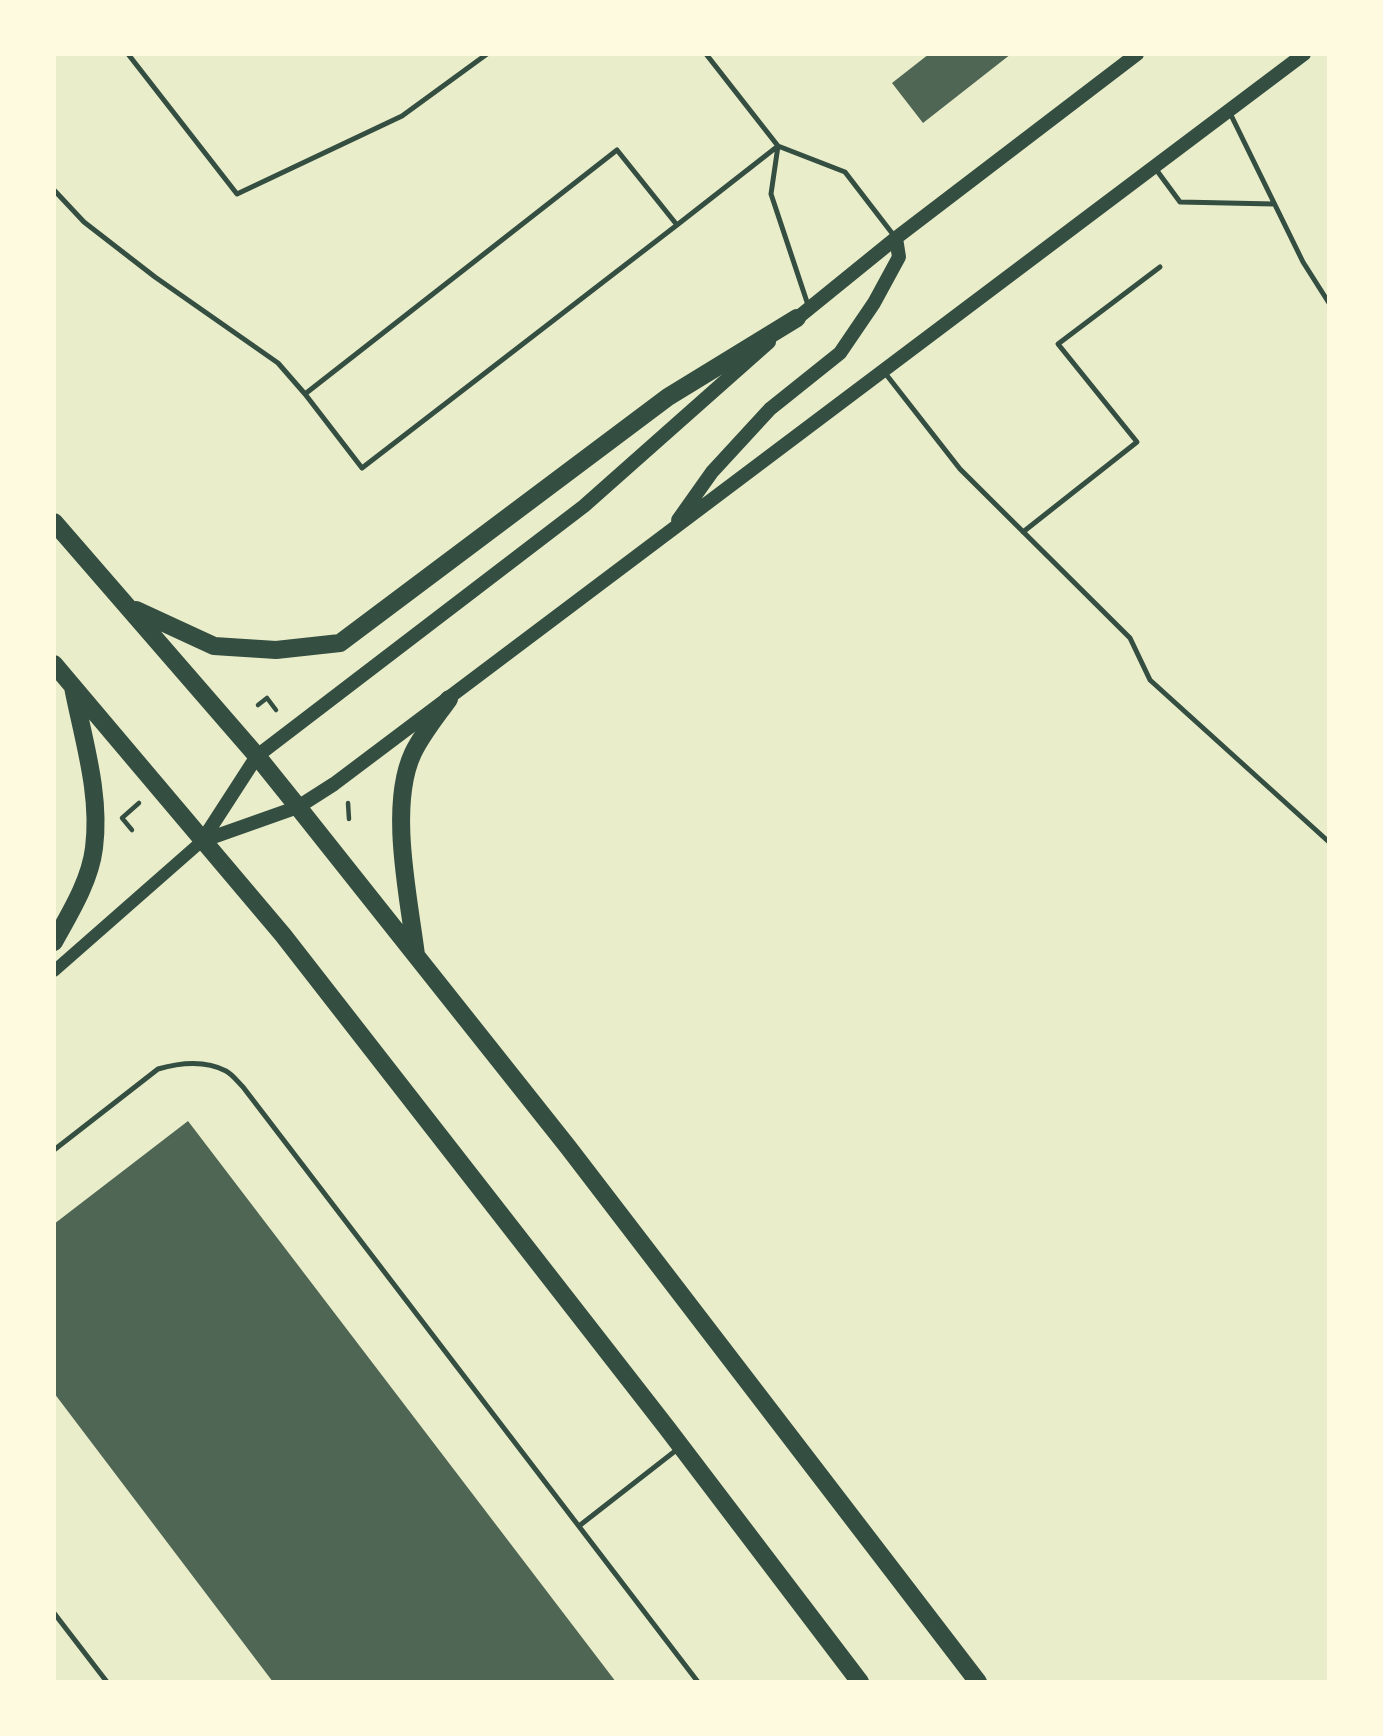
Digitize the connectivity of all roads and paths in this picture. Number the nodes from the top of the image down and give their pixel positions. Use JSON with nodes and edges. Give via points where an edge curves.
{"nodes":[{"id":1,"x":128,"y":54,"type":"edge"},
{"id":2,"x":487,"y":54,"type":"edge"},
{"id":3,"x":706,"y":54,"type":"edge"},
{"id":4,"x":1137,"y":54,"type":"edge"},
{"id":5,"x":1304,"y":54,"type":"edge"},
{"id":6,"x":1229,"y":111,"type":"junction"},
{"id":7,"x":778,"y":146,"type":"junction"},
{"id":8,"x":1154,"y":166,"type":"junction"},
{"id":9,"x":54,"y":190,"type":"edge"},
{"id":10,"x":1274,"y":204,"type":"junction"},
{"id":11,"x":677,"y":225,"type":"junction"},
{"id":12,"x":896,"y":238,"type":"junction"},
{"id":13,"x":1160,"y":267,"type":"dead end"},
{"id":14,"x":1329,"y":303,"type":"edge"},
{"id":15,"x":803,"y":313,"type":"junction"},
{"id":16,"x":883,"y":371,"type":"junction"},
{"id":17,"x":305,"y":394,"type":"junction"},
{"id":18,"x":54,"y":522,"type":"edge"},
{"id":19,"x":672,"y":530,"type":"junction"},
{"id":20,"x":1023,"y":532,"type":"junction"},
{"id":21,"x":128,"y":606,"type":"junction"},
{"id":22,"x":54,"y":664,"type":"edge"},
{"id":23,"x":72,"y":684,"type":"junction"},
{"id":24,"x":449,"y":699,"type":"junction"},
{"id":25,"x":258,"y":705,"type":"dead end"},
{"id":26,"x":276,"y":710,"type":"dead end"},
{"id":27,"x":257,"y":757,"type":"junction"},
{"id":28,"x":348,"y":802,"type":"dead end"},
{"id":29,"x":140,"y":803,"type":"dead end"},
{"id":30,"x":298,"y":807,"type":"junction"},
{"id":31,"x":349,"y":819,"type":"dead end"},
{"id":32,"x":132,"y":830,"type":"dead end"},
{"id":33,"x":202,"y":841,"type":"junction"},
{"id":34,"x":1329,"y":842,"type":"edge"},
{"id":35,"x":54,"y":942,"type":"edge"},
{"id":36,"x":416,"y":956,"type":"junction"},
{"id":37,"x":54,"y":971,"type":"edge"},
{"id":38,"x":54,"y":1150,"type":"edge"},
{"id":39,"x":681,"y":1446,"type":"junction"},
{"id":40,"x":579,"y":1526,"type":"junction"},
{"id":41,"x":54,"y":1613,"type":"edge"},
{"id":42,"x":107,"y":1682,"type":"edge"},
{"id":43,"x":698,"y":1682,"type":"edge"},
{"id":44,"x":860,"y":1682,"type":"edge"},
{"id":45,"x":978,"y":1682,"type":"edge"}],
"edges":[{"from":1,"to":2,"type":"lane","via":[[237,194],[402,116]]},
{"from":3,"to":7,"type":"lane"},
{"from":4,"to":12,"type":"main road"},
{"from":5,"to":6,"type":"main road"},
{"from":6,"to":8,"type":"main road"},
{"from":6,"to":10,"type":"lane"},
{"from":7,"to":11,"type":"lane"},
{"from":7,"to":12,"type":"lane","via":[[845,172]]},
{"from":7,"to":15,"type":"lane","via":[[771,194]]},
{"from":8,"to":10,"type":"lane","via":[[1180,202]]},
{"from":8,"to":16,"type":"main road"},
{"from":9,"to":17,"type":"lane","via":[[84,222],[155,277],[278,363]]},
{"from":10,"to":14,"type":"lane"},
{"from":11,"to":17,"type":"lane","via":[[362,468]]},
{"from":11,"to":17,"type":"lane","via":[[617,150]]},
{"from":12,"to":15,"type":"main road"},
{"from":12,"to":19,"type":"main road","via":[[899,257],[841,353],[770,409],[712,472]]},
{"from":13,"to":20,"type":"lane","via":[[1058,344],[1137,442]]},
{"from":15,"to":21,"type":"main road","via":[[668,397],[340,643],[276,650],[214,646]]},
{"from":15,"to":27,"type":"main road","via":[[584,506]]},
{"from":16,"to":19,"type":"main road"},
{"from":16,"to":20,"type":"lane","via":[[960,469]]},
{"from":18,"to":21,"type":"main road"},
{"from":19,"to":24,"type":"main road"},
{"from":20,"to":34,"type":"lane","via":[[1130,638],[1150,680]]},
{"from":21,"to":27,"type":"main road"},
{"from":22,"to":23,"type":"main road"},
{"from":23,"to":33,"type":"main road"},
{"from":23,"to":35,"type":"main road","via":[[97,805],[94,850],[81,891]]},
{"from":24,"to":30,"type":"main road"},
{"from":24,"to":36,"type":"main road","via":[[413,753],[403,787],[401,827]]},
{"from":25,"to":26,"type":"path","via":[[267,698]]},
{"from":27,"to":30,"type":"main road"},
{"from":27,"to":33,"type":"main road"},
{"from":28,"to":31,"type":"path"},
{"from":29,"to":32,"type":"path","via":[[122,818]]},
{"from":30,"to":33,"type":"main road"},
{"from":30,"to":36,"type":"main road"},
{"from":33,"to":37,"type":"street"},
{"from":33,"to":39,"type":"main road","via":[[283,935]]},
{"from":36,"to":45,"type":"main road"},
{"from":38,"to":40,"type":"lane","via":[[158,1069],[179,1063],[226,1071],[243,1087]]},
{"from":39,"to":40,"type":"lane"},
{"from":39,"to":44,"type":"main road"},
{"from":40,"to":43,"type":"lane"},
{"from":41,"to":42,"type":"lane"}]}
